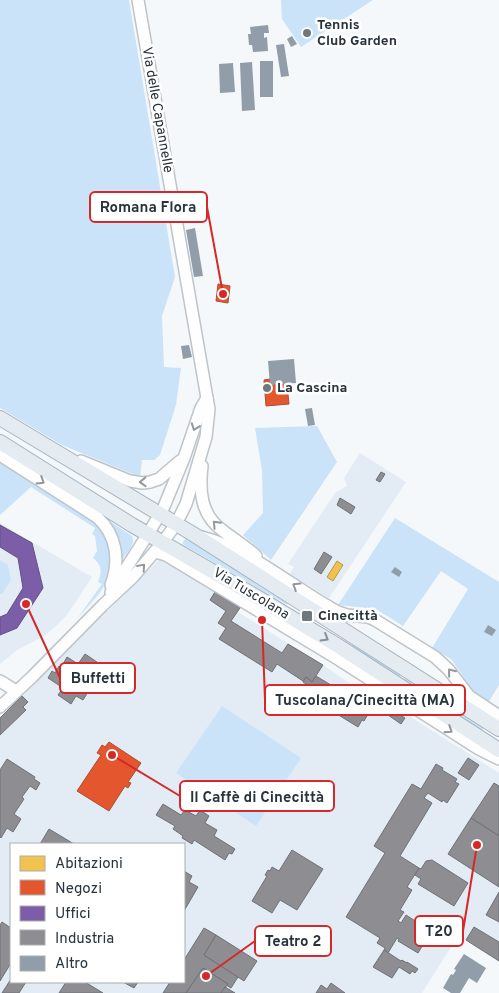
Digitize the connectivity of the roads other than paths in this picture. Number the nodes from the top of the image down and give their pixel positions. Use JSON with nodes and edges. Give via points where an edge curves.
{"nodes":[{"id":1,"x":138,"y":0,"type":"edge"},
{"id":2,"x":207,"y":398,"type":"junction"},
{"id":3,"x":0,"y":418,"type":"edge"},
{"id":4,"x":206,"y":437,"type":"junction"},
{"id":5,"x":0,"y":442,"type":"edge"},
{"id":6,"x":56,"y":452,"type":"junction"},
{"id":7,"x":0,"y":455,"type":"edge"},
{"id":8,"x":184,"y":458,"type":"junction"},
{"id":9,"x":160,"y":514,"type":"junction"},
{"id":10,"x":176,"y":524,"type":"junction"},
{"id":11,"x":148,"y":534,"type":"junction"},
{"id":12,"x":193,"y":534,"type":"junction"},
{"id":13,"x":159,"y":547,"type":"junction"},
{"id":14,"x":266,"y":567,"type":"junction"},
{"id":15,"x":103,"y":605,"type":"junction"},
{"id":16,"x":0,"y":680,"type":"edge"},
{"id":17,"x":16,"y":691,"type":"junction"},
{"id":18,"x":0,"y":707,"type":"edge"},
{"id":19,"x":499,"y":716,"type":"edge"},
{"id":20,"x":499,"y":729,"type":"edge"},
{"id":21,"x":499,"y":750,"type":"edge"},
{"id":22,"x":499,"y":759,"type":"edge"}],
"edges":[{"from":1,"to":2,"type":"street","name":"Via delle Capannelle"},
{"from":2,"to":4,"type":"street","name":"Via delle Capannelle"},
{"from":2,"to":8,"type":"street","one_way":true},
{"from":3,"to":6,"type":"main road","name":"Via Tuscolana"},
{"from":4,"to":10,"type":"street","name":"Via delle Capannelle","via":[[186,504]]},
{"from":14,"to":4,"type":"street","one_way":true,"via":[[250,550],[217,527],[206,512],[201,480]]},
{"from":5,"to":11,"type":"main road","name":"Via Tuscolana"},
{"from":8,"to":6,"type":"street","one_way":true,"via":[[159,479],[139,483]]},
{"from":6,"to":9,"type":"main road","name":"Via Tuscolana"},
{"from":7,"to":15,"type":"street","one_way":true,"via":[[97,517],[107,528],[114,543],[116,563]]},
{"from":8,"to":9,"type":"street"},
{"from":9,"to":10,"type":"main road","name":"Via Tuscolana"},
{"from":9,"to":11,"type":"street"},
{"from":10,"to":12,"type":"main road","name":"Via Tuscolana"},
{"from":10,"to":13,"type":"street","name":"Via delle Capannelle"},
{"from":11,"to":13,"type":"main road","name":"Via Tuscolana"},
{"from":11,"to":15,"type":"street"},
{"from":12,"to":14,"type":"street","name":"Via Tuscolana","via":[[223,544]]},
{"from":12,"to":20,"type":"main road","name":"Via Tuscolana"},
{"from":15,"to":13,"type":"street","name":"Via delle Capannelle","one_way":true,"via":[[133,578]]},
{"from":13,"to":21,"type":"main road","name":"Via Tuscolana","one_way":true,"via":[[257,597]]},
{"from":13,"to":22,"type":"street","name":"Via Tuscolana","one_way":true,"via":[[170,557]]},
{"from":19,"to":14,"type":"street","name":"Via Tuscolana","one_way":true,"via":[[468,696],[438,659],[368,617],[338,612]]},
{"from":15,"to":17,"type":"street"},
{"from":16,"to":17,"type":"street"},
{"from":17,"to":18,"type":"street"}]}
